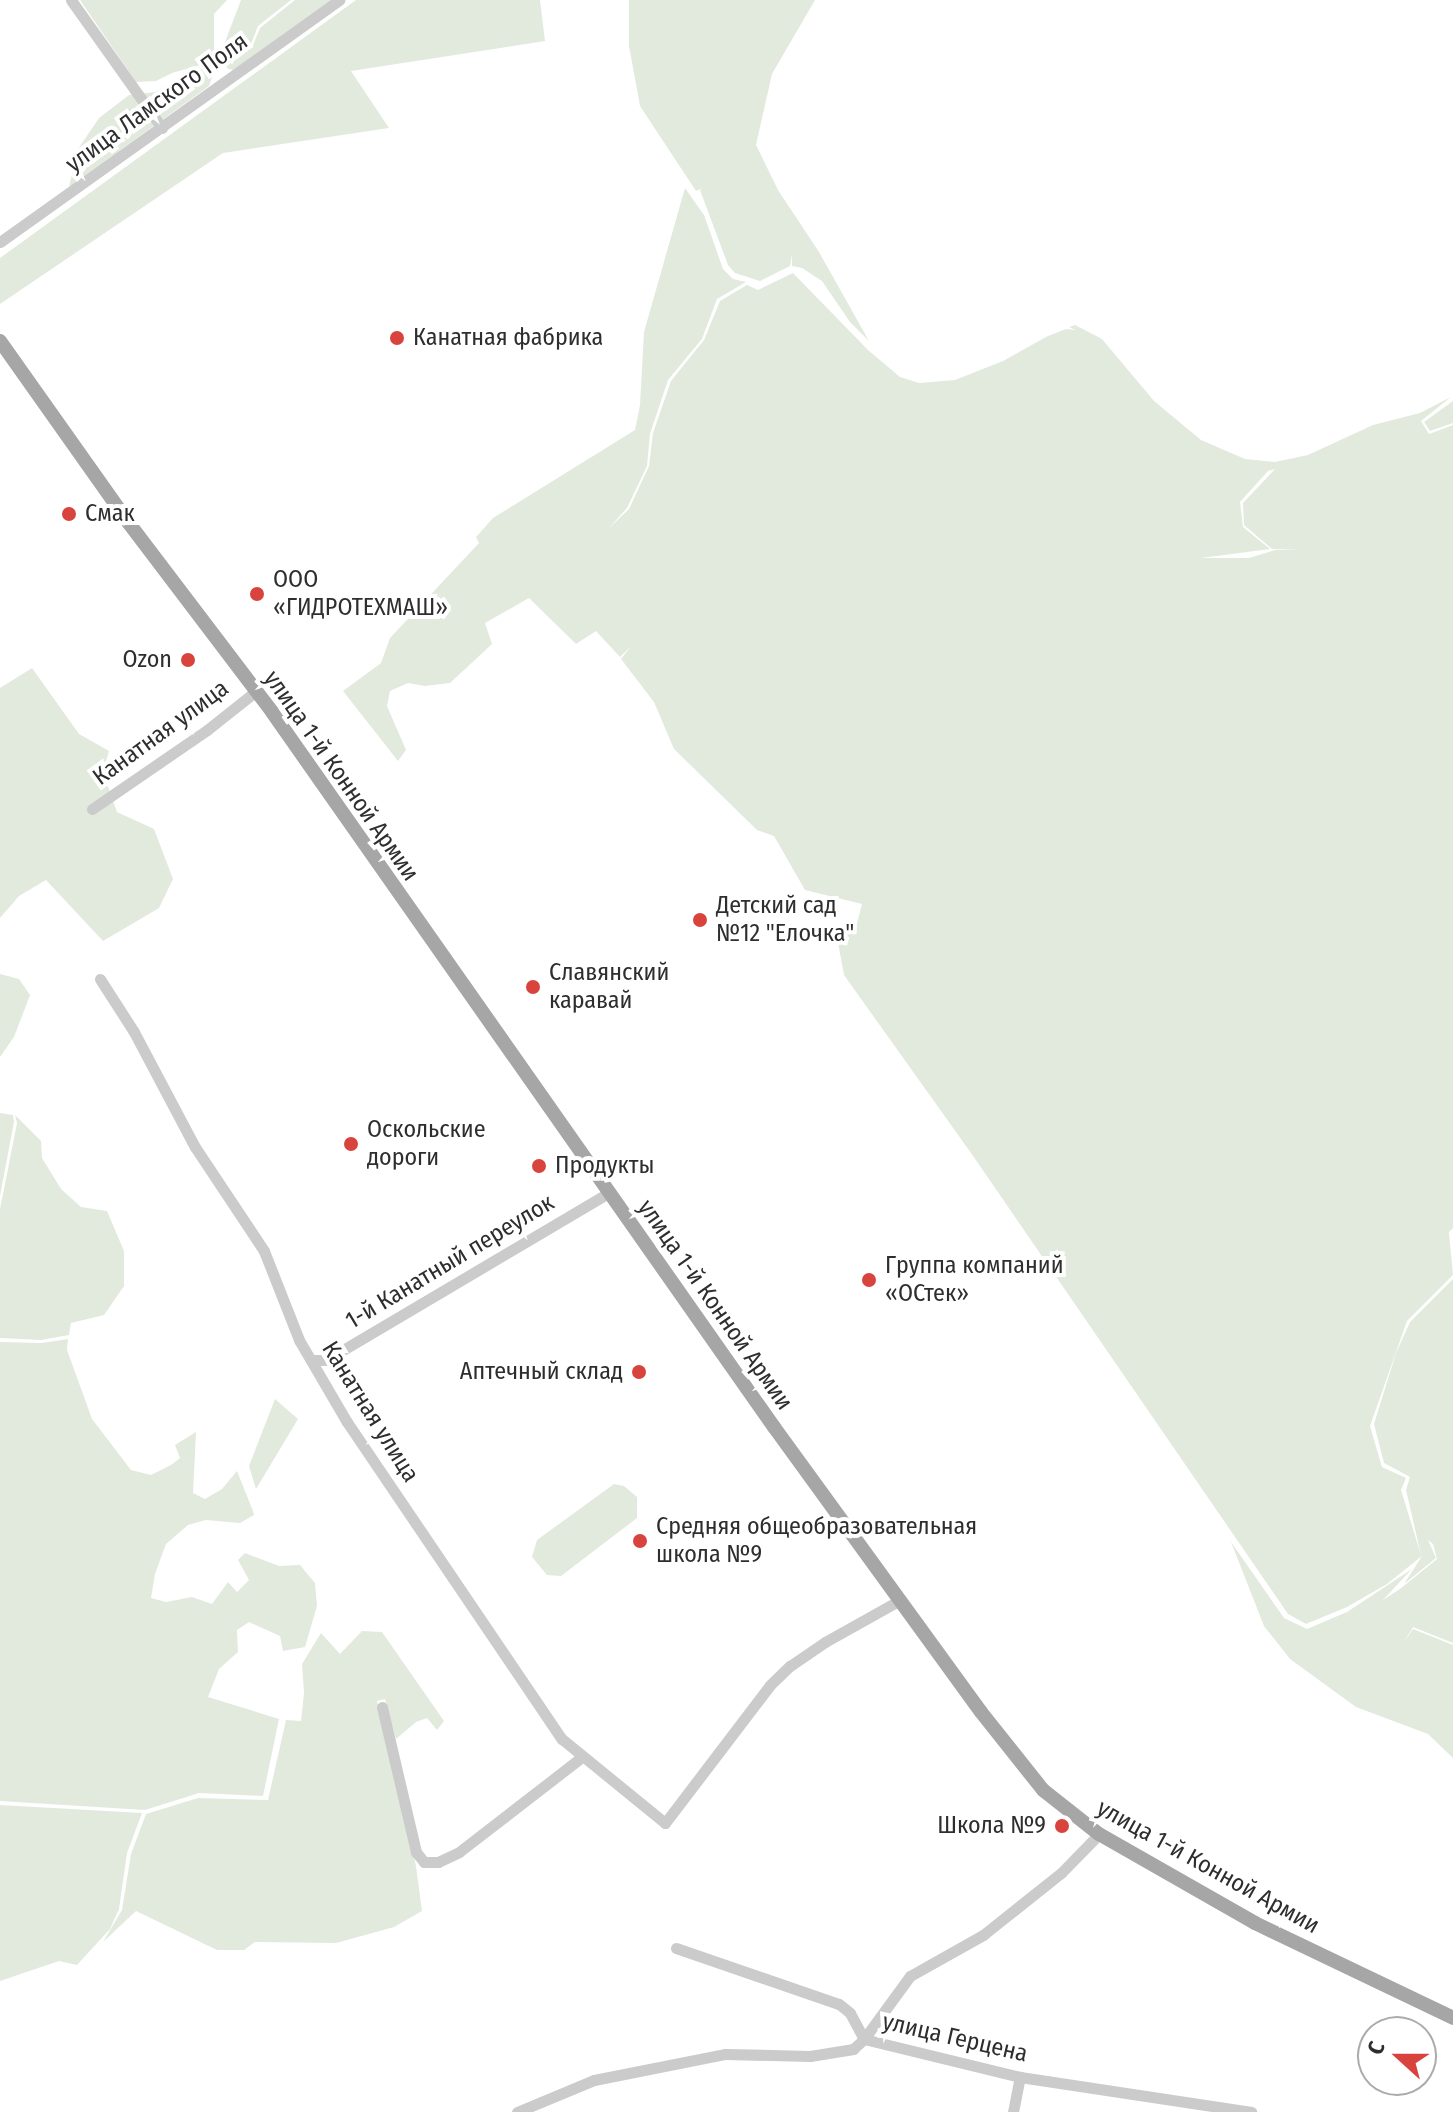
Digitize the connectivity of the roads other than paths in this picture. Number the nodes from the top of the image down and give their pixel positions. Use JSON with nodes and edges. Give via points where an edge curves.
{"nodes":[{"id":1,"x":71,"y":0,"type":"edge"},
{"id":2,"x":339,"y":0,"type":"edge"},
{"id":3,"x":162,"y":128,"type":"junction"},
{"id":4,"x":0,"y":242,"type":"edge"},
{"id":5,"x":0,"y":341,"type":"edge"},
{"id":6,"x":256,"y":691,"type":"junction"},
{"id":7,"x":92,"y":809,"type":"dead end"},
{"id":8,"x":100,"y":979,"type":"dead end"},
{"id":9,"x":608,"y":1193,"type":"junction"},
{"id":10,"x":312,"y":1360,"type":"junction"},
{"id":11,"x":900,"y":1600,"type":"junction"},
{"id":12,"x":382,"y":1707,"type":"dead end"},
{"id":13,"x":582,"y":1757,"type":"junction"},
{"id":14,"x":1099,"y":1834,"type":"junction"},
{"id":15,"x":676,"y":1948,"type":"dead end"},
{"id":16,"x":1453,"y":2018,"type":"edge"},
{"id":17,"x":864,"y":2039,"type":"junction"},
{"id":18,"x":1020,"y":2077,"type":"junction"},
{"id":19,"x":517,"y":2112,"type":"edge"},
{"id":20,"x":1013,"y":2112,"type":"edge"},
{"id":21,"x":1251,"y":2112,"type":"edge"}],
"edges":[{"from":1,"to":3,"type":"street"},
{"from":2,"to":3,"type":"street","name":"улица Ламского Поля"},
{"from":3,"to":4,"type":"street","name":"улица Ламского Поля"},
{"from":5,"to":6,"type":"main road","name":"улица 1-й Конной Армии"},
{"from":6,"to":7,"type":"street","name":"Канатная улица"},
{"from":6,"to":9,"type":"main road","name":"улица 1-й Конной Армии"},
{"from":8,"to":10,"type":"street","name":"Канатная улица","via":[[195,1147],[264,1251]]},
{"from":9,"to":10,"type":"street","name":"1-й Канатный переулок","via":[[326,1360]]},
{"from":9,"to":11,"type":"main road","name":"улица 1-й Конной Армии"},
{"from":10,"to":13,"type":"street","name":"Канатная улица","via":[[347,1422],[517,1675],[562,1739]]},
{"from":11,"to":13,"type":"street","name":"Канатная улица","via":[[790,1666],[665,1823]]},
{"from":11,"to":14,"type":"main road","name":"улица 1-й Конной Армии","via":[[1019,1762],[1043,1790]]},
{"from":12,"to":13,"type":"street","via":[[416,1852],[424,1862],[459,1852]]},
{"from":14,"to":16,"type":"main road","name":"улица 1-й Конной Армии","via":[[1255,1923]]},
{"from":14,"to":17,"type":"street","via":[[1061,1873],[983,1935],[910,1976]]},
{"from":15,"to":17,"type":"street","via":[[839,2004]]},
{"from":17,"to":18,"type":"street","name":"улица Герцена"},
{"from":17,"to":19,"type":"street","name":"улица Герцена","via":[[853,2049],[810,2056],[725,2054],[594,2080]]},
{"from":18,"to":20,"type":"street"},
{"from":18,"to":21,"type":"street","name":"улица Герцена"}]}
